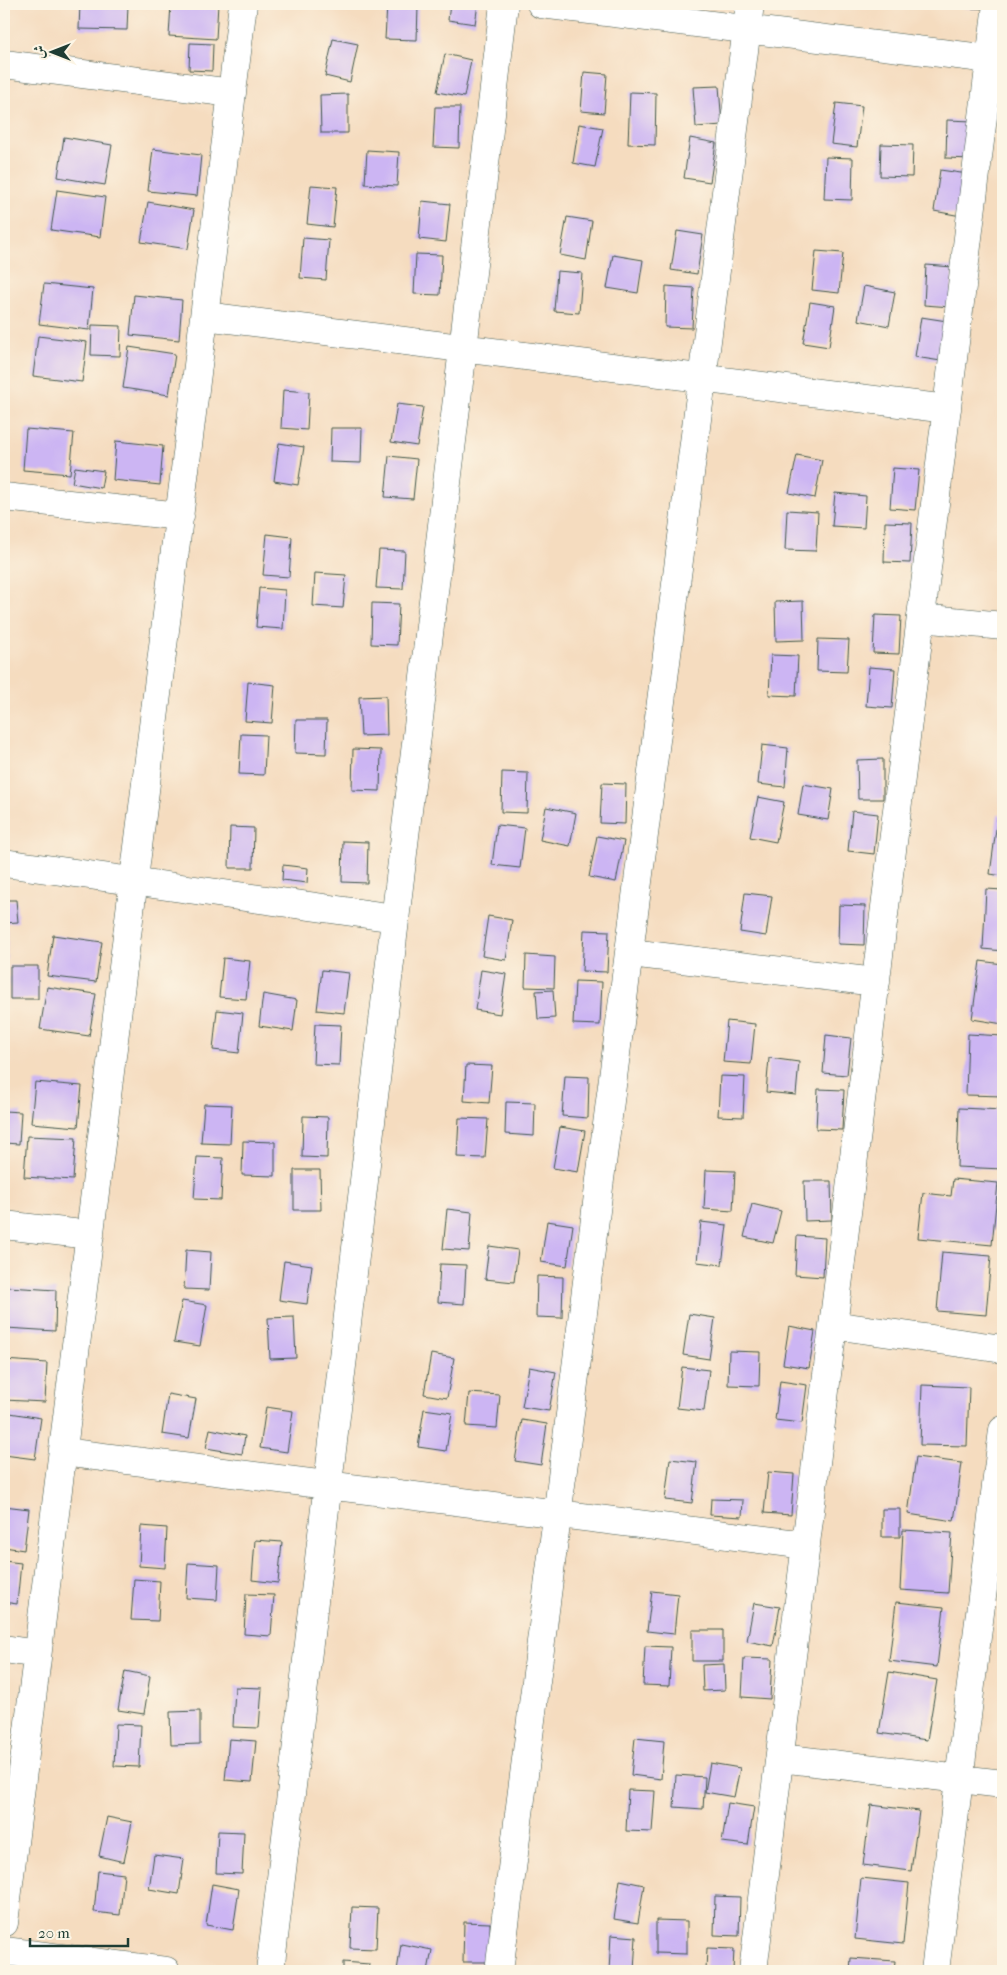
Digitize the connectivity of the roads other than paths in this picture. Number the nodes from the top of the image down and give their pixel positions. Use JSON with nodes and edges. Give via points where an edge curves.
{"nodes":[{"id":1,"x":244,"y":4,"type":"edge"},
{"id":2,"x":504,"y":4,"type":"edge"},
{"id":3,"x":541,"y":4,"type":"edge"},
{"id":4,"x":997,"y":4,"type":"edge"},
{"id":5,"x":749,"y":16,"type":"edge"},
{"id":6,"x":990,"y":58,"type":"junction"},
{"id":7,"x":4,"y":64,"type":"edge"},
{"id":8,"x":232,"y":93,"type":"junction"},
{"id":9,"x":205,"y":316,"type":"junction"},
{"id":10,"x":463,"y":348,"type":"junction"},
{"id":11,"x":703,"y":378,"type":"junction"},
{"id":12,"x":947,"y":409,"type":"junction"},
{"id":13,"x":4,"y":497,"type":"edge"},
{"id":14,"x":180,"y":516,"type":"junction"},
{"id":15,"x":921,"y":618,"type":"junction"},
{"id":16,"x":1003,"y":626,"type":"edge"},
{"id":17,"x":4,"y":863,"type":"edge"},
{"id":18,"x":134,"y":882,"type":"junction"},
{"id":19,"x":396,"y":918,"type":"junction"},
{"id":20,"x":630,"y":953,"type":"junction"},
{"id":21,"x":876,"y":982,"type":"junction"},
{"id":22,"x":4,"y":1225,"type":"edge"},
{"id":23,"x":90,"y":1235,"type":"junction"},
{"id":24,"x":833,"y":1325,"type":"junction"},
{"id":25,"x":1003,"y":1349,"type":"edge"},
{"id":26,"x":1003,"y":1430,"type":"edge"},
{"id":27,"x":63,"y":1452,"type":"junction"},
{"id":28,"x":328,"y":1486,"type":"junction"},
{"id":29,"x":558,"y":1514,"type":"junction"},
{"id":30,"x":806,"y":1545,"type":"junction"},
{"id":31,"x":4,"y":1649,"type":"edge"},
{"id":32,"x":37,"y":1654,"type":"junction"},
{"id":33,"x":780,"y":1758,"type":"junction"},
{"id":34,"x":959,"y":1779,"type":"junction"},
{"id":35,"x":1003,"y":1784,"type":"edge"},
{"id":36,"x":4,"y":1923,"type":"edge"},
{"id":37,"x":4,"y":1951,"type":"edge"},
{"id":38,"x":166,"y":1971,"type":"edge"},
{"id":39,"x":270,"y":1971,"type":"edge"},
{"id":40,"x":500,"y":1971,"type":"edge"},
{"id":41,"x":753,"y":1971,"type":"edge"},
{"id":42,"x":935,"y":1971,"type":"edge"}],
"edges":[{"from":1,"to":8,"type":"street"},
{"from":2,"to":10,"type":"street"},
{"from":3,"to":5,"type":"street"},
{"from":4,"to":6,"type":"street"},
{"from":5,"to":6,"type":"street"},
{"from":5,"to":11,"type":"street"},
{"from":6,"to":12,"type":"street"},
{"from":7,"to":8,"type":"street"},
{"from":8,"to":9,"type":"street"},
{"from":9,"to":10,"type":"street"},
{"from":9,"to":14,"type":"street"},
{"from":10,"to":11,"type":"street"},
{"from":10,"to":19,"type":"street"},
{"from":11,"to":12,"type":"street"},
{"from":11,"to":20,"type":"street"},
{"from":12,"to":15,"type":"street"},
{"from":13,"to":14,"type":"street"},
{"from":14,"to":18,"type":"street"},
{"from":15,"to":16,"type":"street"},
{"from":15,"to":21,"type":"street"},
{"from":17,"to":18,"type":"street"},
{"from":18,"to":19,"type":"street"},
{"from":18,"to":23,"type":"street"},
{"from":19,"to":28,"type":"street"},
{"from":20,"to":21,"type":"street"},
{"from":20,"to":29,"type":"street"},
{"from":21,"to":24,"type":"street"},
{"from":22,"to":23,"type":"street"},
{"from":23,"to":27,"type":"street"},
{"from":24,"to":25,"type":"street"},
{"from":24,"to":30,"type":"street"},
{"from":26,"to":34,"type":"street"},
{"from":27,"to":28,"type":"street"},
{"from":27,"to":32,"type":"street"},
{"from":28,"to":29,"type":"street"},
{"from":28,"to":39,"type":"street"},
{"from":29,"to":30,"type":"street"},
{"from":29,"to":40,"type":"street"},
{"from":30,"to":33,"type":"street"},
{"from":31,"to":32,"type":"street"},
{"from":32,"to":36,"type":"street"},
{"from":33,"to":34,"type":"street"},
{"from":33,"to":41,"type":"street"},
{"from":34,"to":35,"type":"street"},
{"from":34,"to":42,"type":"street"},
{"from":37,"to":38,"type":"street"}]}
